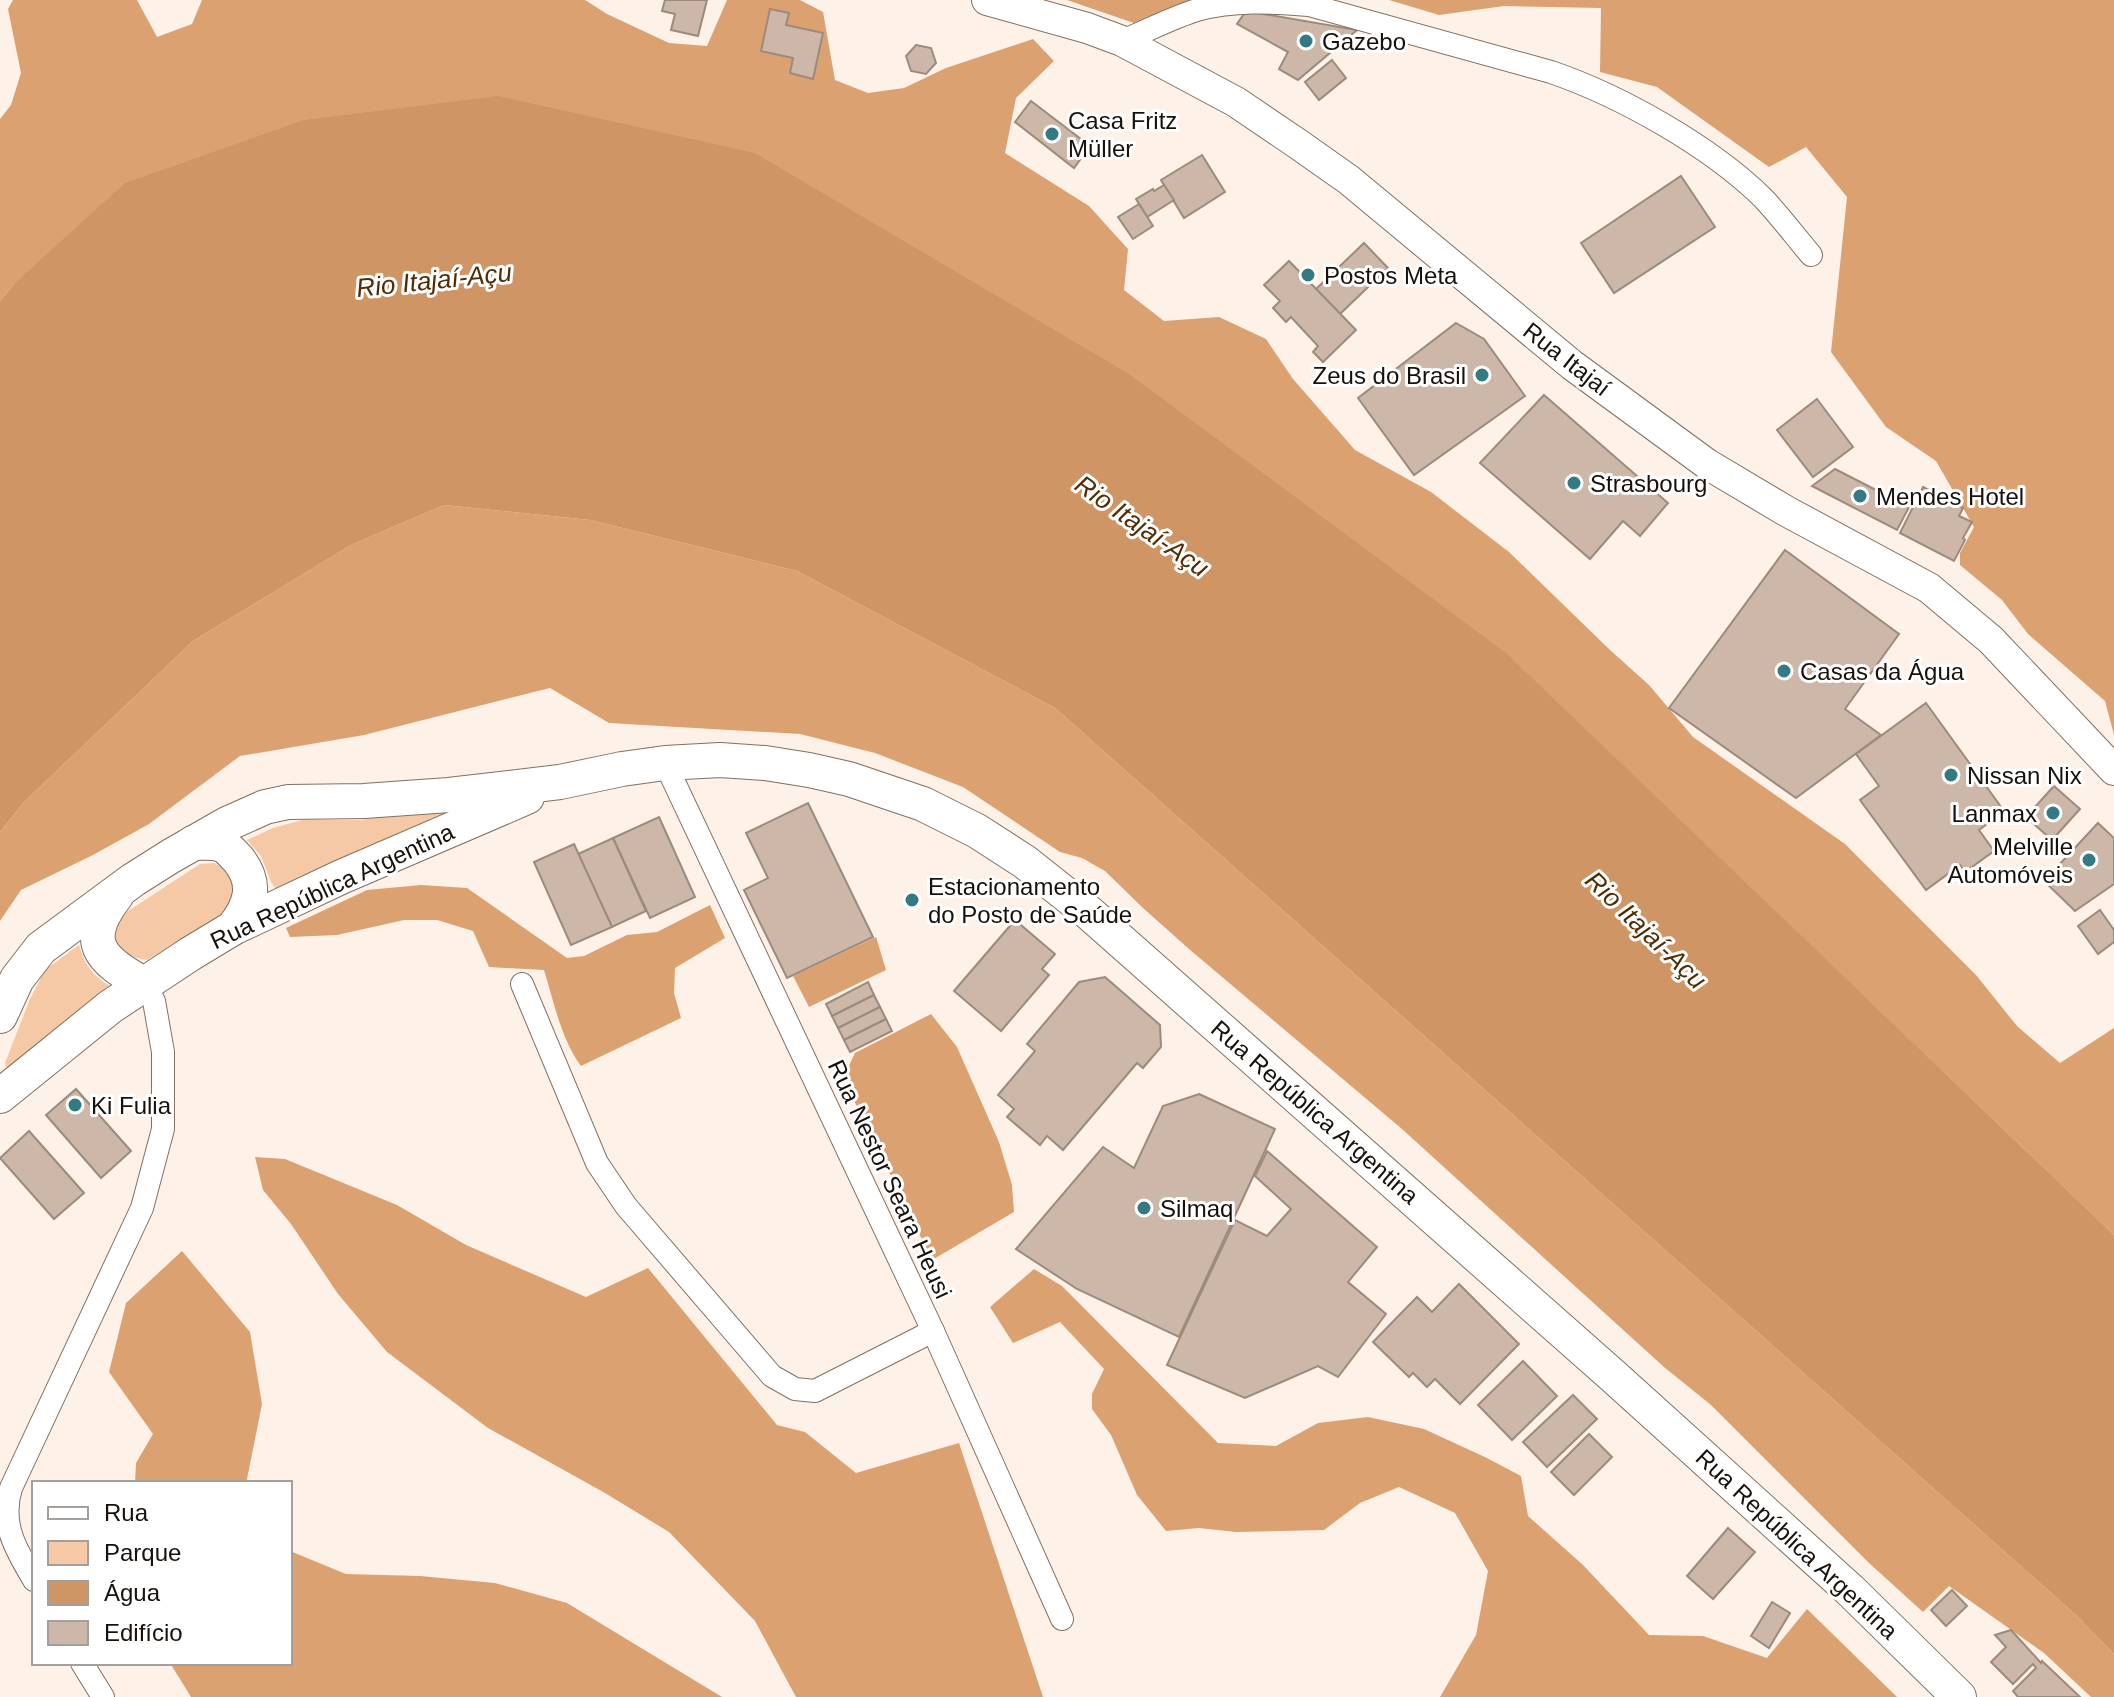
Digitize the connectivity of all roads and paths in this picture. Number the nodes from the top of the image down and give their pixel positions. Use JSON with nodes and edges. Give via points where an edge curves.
{"nodes":[{"id":1,"x":987,"y":0,"type":"edge"},
{"id":2,"x":1122,"y":41,"type":"junction"},
{"id":3,"x":1811,"y":255,"type":"dead end"},
{"id":4,"x":665,"y":763,"type":"junction"},
{"id":5,"x":2114,"y":770,"type":"edge"},
{"id":6,"x":560,"y":782,"type":"junction"},
{"id":7,"x":193,"y":843,"type":"junction"},
{"id":8,"x":122,"y":889,"type":"junction"},
{"id":9,"x":233,"y":928,"type":"junction"},
{"id":10,"x":144,"y":984,"type":"junction"},
{"id":11,"x":522,"y":984,"type":"dead end"},
{"id":12,"x":0,"y":1016,"type":"edge"},
{"id":13,"x":0,"y":1096,"type":"edge"},
{"id":14,"x":933,"y":1331,"type":"junction"},
{"id":15,"x":32,"y":1576,"type":"edge"},
{"id":16,"x":1062,"y":1619,"type":"dead end"},
{"id":17,"x":83,"y":1665,"type":"edge"},
{"id":18,"x":103,"y":1697,"type":"edge"},
{"id":19,"x":1959,"y":1697,"type":"edge"}],
"edges":[{"from":1,"to":2,"type":"main road","name":"Rua Itajaí"},
{"from":2,"to":3,"type":"street","via":[[1196,11],[1269,2],[1309,5],[1551,72],[1601,91],[1697,146],[1763,199]]},
{"from":2,"to":5,"type":"main road","name":"Rua Itajaí","via":[[1236,102],[1349,180],[1572,365],[1707,464],[1929,588],[1991,640]]},
{"from":4,"to":6,"type":"main road","name":"Rua República Argentina"},
{"from":4,"to":14,"type":"street","name":"Rua Nestor Seara Heusi"},
{"from":4,"to":19,"type":"main road","name":"Rua República Argentina","via":[[765,763],[849,779],[923,804],[1025,862],[1596,1360],[1850,1590]]},
{"from":6,"to":7,"type":"main road","name":"Rua República Argentina","via":[[412,798],[288,802],[246,815]]},
{"from":6,"to":9,"type":"main road","name":"Rua República Argentina"},
{"from":7,"to":8,"type":"main road","name":"Rua República Argentina"},
{"from":7,"to":9,"type":"main road","via":[[224,846],[245,869],[249,896]]},
{"from":8,"to":10,"type":"main road","via":[[97,934],[111,963]]},
{"from":8,"to":12,"type":"main road","name":"Rua República Argentina","via":[[41,948],[17,979]]},
{"from":9,"to":10,"type":"main road","name":"Rua República Argentina"},
{"from":10,"to":13,"type":"main road","name":"Rua República Argentina"},
{"from":10,"to":15,"type":"street","via":[[154,1001],[163,1052],[163,1129],[142,1208],[6,1505],[7,1524]]},
{"from":11,"to":14,"type":"street","via":[[597,1163],[626,1206],[772,1376],[795,1389],[815,1391]]},
{"from":14,"to":16,"type":"street","name":"Rua Nestor Seara Heusi"},
{"from":17,"to":18,"type":"street"}]}
